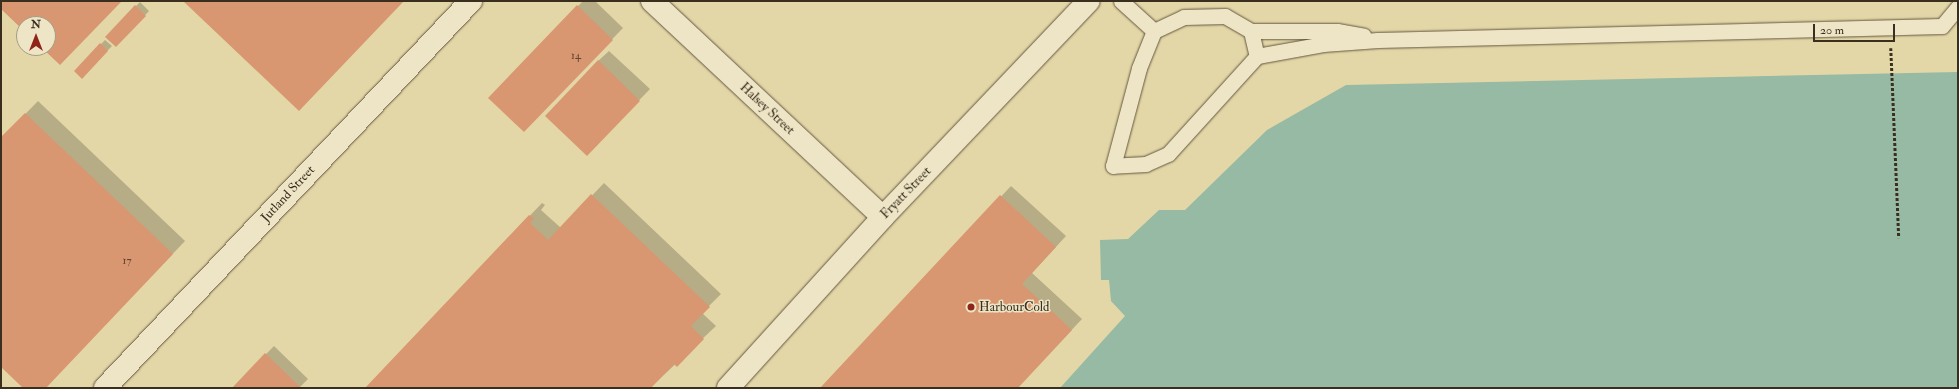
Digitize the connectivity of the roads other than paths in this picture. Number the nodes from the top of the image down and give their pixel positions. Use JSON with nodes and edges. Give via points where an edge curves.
{"nodes":[{"id":1,"x":471,"y":1,"type":"edge"},
{"id":2,"x":652,"y":1,"type":"edge"},
{"id":3,"x":1089,"y":1,"type":"edge"},
{"id":4,"x":1122,"y":1,"type":"edge"},
{"id":5,"x":1958,"y":7,"type":"edge"},
{"id":6,"x":1154,"y":30,"type":"junction"},
{"id":7,"x":1251,"y":31,"type":"junction"},
{"id":8,"x":1378,"y":40,"type":"junction"},
{"id":9,"x":1257,"y":56,"type":"junction"},
{"id":10,"x":883,"y":217,"type":"junction"},
{"id":11,"x":105,"y":388,"type":"edge"},
{"id":12,"x":728,"y":388,"type":"edge"}],
"edges":[{"from":1,"to":11,"type":"street","name":"Jutland Street"},
{"from":2,"to":10,"type":"street","name":"Halsey Street"},
{"from":3,"to":10,"type":"street","name":"Fryatt Street"},
{"from":4,"to":6,"type":"lane"},
{"from":5,"to":8,"type":"lane","via":[[1942,26]]},
{"from":6,"to":7,"type":"lane","via":[[1184,17],[1225,16]]},
{"from":6,"to":9,"type":"lane","via":[[1139,68],[1113,166],[1146,164],[1168,154]]},
{"from":7,"to":8,"type":"lane","via":[[1337,30]]},
{"from":7,"to":9,"type":"lane"},
{"from":8,"to":9,"type":"lane","via":[[1322,44]]},
{"from":10,"to":12,"type":"street","name":"Fryatt Street"}]}
